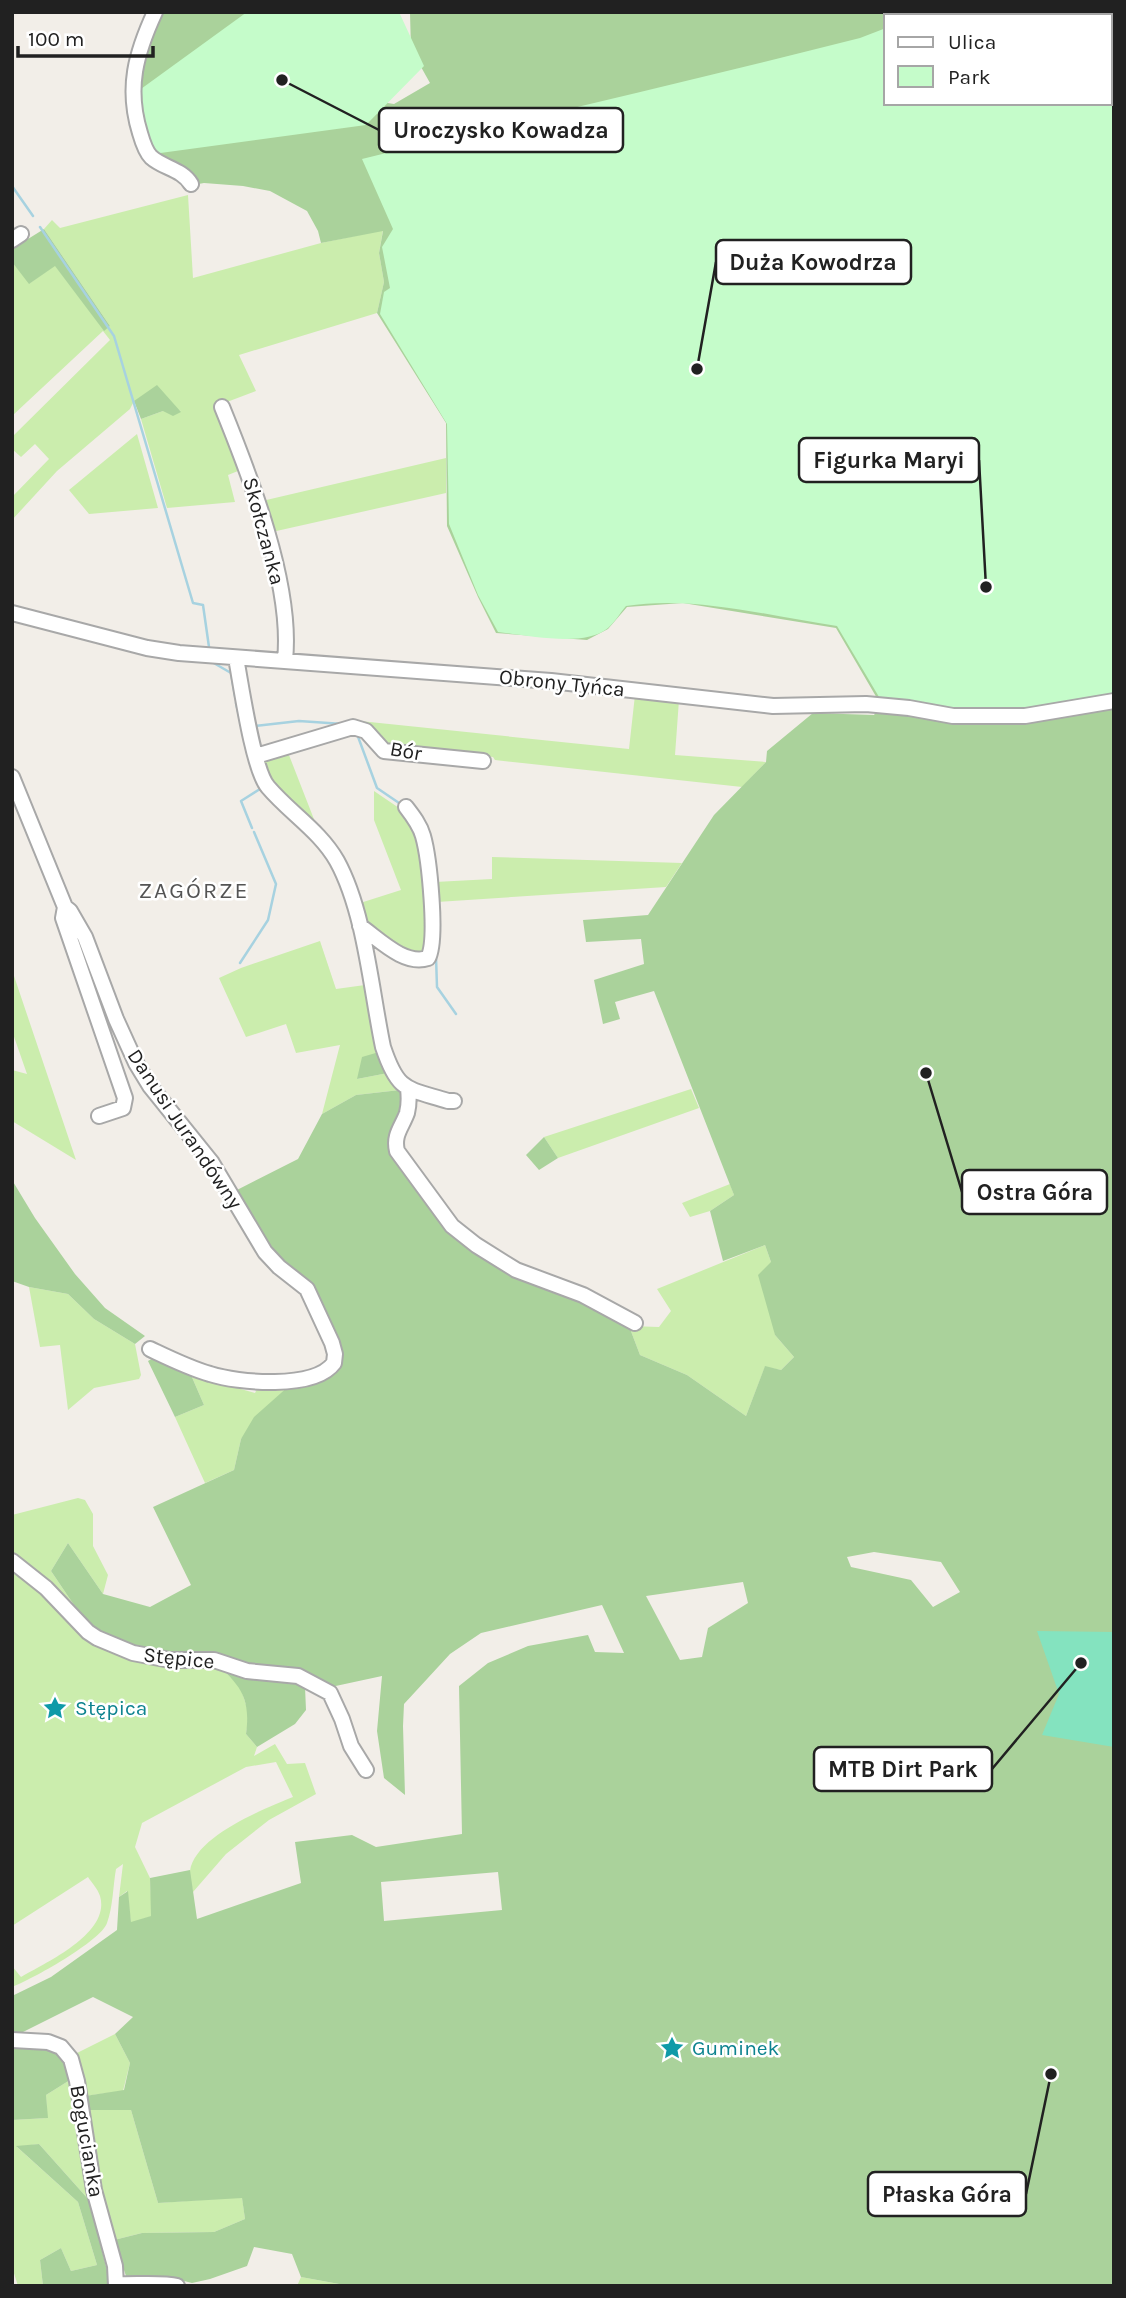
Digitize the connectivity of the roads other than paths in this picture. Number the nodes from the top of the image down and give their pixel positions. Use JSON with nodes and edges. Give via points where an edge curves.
{"nodes":[{"id":1,"x":155,"y":12,"type":"edge"},
{"id":2,"x":191,"y":184,"type":"dead end"},
{"id":3,"x":222,"y":407,"type":"dead end"},
{"id":4,"x":12,"y":613,"type":"edge"},
{"id":5,"x":236,"y":658,"type":"junction"},
{"id":6,"x":285,"y":660,"type":"junction"},
{"id":7,"x":1114,"y":701,"type":"edge"},
{"id":8,"x":256,"y":756,"type":"junction"},
{"id":9,"x":483,"y":761,"type":"dead end"},
{"id":10,"x":12,"y":777,"type":"edge"},
{"id":11,"x":407,"y":807,"type":"dead end"},
{"id":12,"x":65,"y":908,"type":"junction"},
{"id":13,"x":360,"y":926,"type":"junction"},
{"id":14,"x":408,"y":1089,"type":"junction"},
{"id":15,"x":454,"y":1101,"type":"dead end"},
{"id":16,"x":99,"y":1116,"type":"dead end"},
{"id":17,"x":635,"y":1323,"type":"dead end"},
{"id":18,"x":150,"y":1349,"type":"dead end"},
{"id":19,"x":12,"y":1561,"type":"edge"},
{"id":20,"x":366,"y":1770,"type":"dead end"},
{"id":21,"x":12,"y":2040,"type":"edge"},
{"id":22,"x":116,"y":2285,"type":"edge"},
{"id":23,"x":177,"y":2286,"type":"edge"}],
"edges":[{"from":1,"to":2,"type":"street","via":[[136,61],[132,106],[150,157]]},
{"from":3,"to":6,"type":"street","name":"Skołczanka","via":[[247,470],[275,564],[285,618]]},
{"from":4,"to":5,"type":"street","name":"Obrony Tyńca","via":[[147,648]]},
{"from":5,"to":6,"type":"street","name":"Obrony Tyńca"},
{"from":5,"to":8,"type":"street"},
{"from":6,"to":7,"type":"street","name":"Obrony Tyńca","via":[[551,681],[773,706],[866,705],[953,716],[1025,716]]},
{"from":8,"to":9,"type":"street","name":"Bór","via":[[354,727],[366,731],[384,751]]},
{"from":8,"to":13,"type":"street","via":[[265,785],[318,836],[337,862]]},
{"from":10,"to":12,"type":"street","name":"Danusi Jurandówny"},
{"from":11,"to":13,"type":"street","via":[[424,839],[432,950],[420,961],[407,958]]},
{"from":12,"to":16,"type":"street","via":[[63,918],[125,1098],[123,1108]]},
{"from":12,"to":18,"type":"street","name":"Danusi Jurandówny","via":[[85,937],[136,1063],[212,1163],[265,1252],[307,1289],[335,1354],[334,1363],[322,1373],[279,1383],[213,1376]]},
{"from":13,"to":14,"type":"street","via":[[383,1047],[394,1075]]},
{"from":14,"to":15,"type":"street"},
{"from":14,"to":17,"type":"street","via":[[406,1116],[397,1129],[397,1151],[452,1226],[516,1270],[583,1295]]},
{"from":19,"to":20,"type":"street","name":"Stępice","via":[[46,1587],[97,1638],[133,1653],[170,1660],[214,1660],[247,1671],[298,1676],[330,1693]]},
{"from":21,"to":22,"type":"street","name":"Bogucianka","via":[[48,2042],[61,2047],[71,2059]]},
{"from":22,"to":23,"type":"street"}]}
